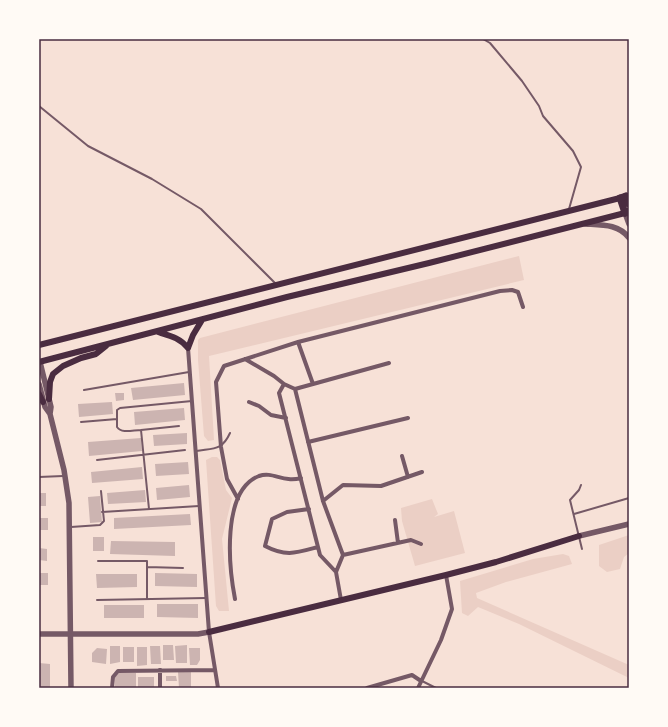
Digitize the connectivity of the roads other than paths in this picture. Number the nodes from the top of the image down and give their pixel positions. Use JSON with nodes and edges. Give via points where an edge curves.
{"nodes":[{"id":1,"x":483,"y":39,"type":"edge"},
{"id":2,"x":39,"y":106,"type":"edge"},
{"id":3,"x":625,"y":196,"type":"edge"},
{"id":4,"x":629,"y":204,"type":"edge"},
{"id":5,"x":569,"y":212,"type":"junction"},
{"id":6,"x":627,"y":212,"type":"edge"},
{"id":7,"x":585,"y":224,"type":"junction"},
{"id":8,"x":629,"y":224,"type":"edge"},
{"id":9,"x":629,"y":238,"type":"edge"},
{"id":10,"x":277,"y":285,"type":"junction"},
{"id":11,"x":523,"y":307,"type":"dead end"},
{"id":12,"x":202,"y":320,"type":"junction"},
{"id":13,"x":157,"y":332,"type":"junction"},
{"id":14,"x":298,"y":342,"type":"junction"},
{"id":15,"x":107,"y":344,"type":"junction"},
{"id":16,"x":39,"y":345,"type":"edge"},
{"id":17,"x":188,"y":348,"type":"junction"},
{"id":18,"x":244,"y":359,"type":"junction"},
{"id":19,"x":39,"y":360,"type":"edge"},
{"id":20,"x":389,"y":363,"type":"dead end"},
{"id":21,"x":190,"y":372,"type":"junction"},
{"id":22,"x":39,"y":384,"type":"edge"},
{"id":23,"x":284,"y":384,"type":"junction"},
{"id":24,"x":313,"y":384,"type":"junction"},
{"id":25,"x":295,"y":389,"type":"junction"},
{"id":26,"x":84,"y":390,"type":"dead end"},
{"id":27,"x":39,"y":394,"type":"edge"},
{"id":28,"x":46,"y":400,"type":"junction"},
{"id":29,"x":192,"y":401,"type":"junction"},
{"id":30,"x":249,"y":402,"type":"dead end"},
{"id":31,"x":286,"y":418,"type":"junction"},
{"id":32,"x":408,"y":418,"type":"dead end"},
{"id":33,"x":117,"y":419,"type":"junction"},
{"id":34,"x":81,"y":422,"type":"dead end"},
{"id":35,"x":179,"y":426,"type":"dead end"},
{"id":36,"x":141,"y":430,"type":"junction"},
{"id":37,"x":230,"y":433,"type":"dead end"},
{"id":38,"x":308,"y":442,"type":"junction"},
{"id":39,"x":221,"y":447,"type":"junction"},
{"id":40,"x":184,"y":450,"type":"dead end"},
{"id":41,"x":196,"y":451,"type":"junction"},
{"id":42,"x":144,"y":455,"type":"junction"},
{"id":43,"x":402,"y":456,"type":"dead end"},
{"id":44,"x":97,"y":460,"type":"dead end"},
{"id":45,"x":422,"y":472,"type":"dead end"},
{"id":46,"x":65,"y":476,"type":"junction"},
{"id":47,"x":39,"y":477,"type":"edge"},
{"id":48,"x":408,"y":477,"type":"junction"},
{"id":49,"x":301,"y":478,"type":"junction"},
{"id":50,"x":581,"y":485,"type":"dead end"},
{"id":51,"x":101,"y":491,"type":"dead end"},
{"id":52,"x":629,"y":498,"type":"edge"},
{"id":53,"x":238,"y":499,"type":"junction"},
{"id":54,"x":323,"y":501,"type":"junction"},
{"id":55,"x":200,"y":506,"type":"junction"},
{"id":56,"x":149,"y":509,"type":"junction"},
{"id":57,"x":309,"y":509,"type":"junction"},
{"id":58,"x":102,"y":512,"type":"junction"},
{"id":59,"x":574,"y":514,"type":"junction"},
{"id":60,"x":395,"y":520,"type":"dead end"},
{"id":61,"x":629,"y":524,"type":"edge"},
{"id":62,"x":70,"y":527,"type":"junction"},
{"id":63,"x":579,"y":536,"type":"junction"},
{"id":64,"x":398,"y":543,"type":"junction"},
{"id":65,"x":421,"y":544,"type":"dead end"},
{"id":66,"x":318,"y":547,"type":"junction"},
{"id":67,"x":582,"y":549,"type":"dead end"},
{"id":68,"x":343,"y":555,"type":"junction"},
{"id":69,"x":98,"y":561,"type":"dead end"},
{"id":70,"x":147,"y":567,"type":"junction"},
{"id":71,"x":183,"y":568,"type":"dead end"},
{"id":72,"x":336,"y":572,"type":"junction"},
{"id":73,"x":446,"y":575,"type":"junction"},
{"id":74,"x":207,"y":598,"type":"junction"},
{"id":75,"x":147,"y":599,"type":"junction"},
{"id":76,"x":235,"y":599,"type":"dead end"},
{"id":77,"x":97,"y":600,"type":"dead end"},
{"id":78,"x":341,"y":600,"type":"junction"},
{"id":79,"x":209,"y":632,"type":"junction"},
{"id":80,"x":39,"y":634,"type":"edge"},
{"id":81,"x":71,"y":634,"type":"junction"},
{"id":82,"x":160,"y":670,"type":"junction"},
{"id":83,"x":215,"y":670,"type":"junction"},
{"id":84,"x":421,"y":681,"type":"junction"},
{"id":85,"x":71,"y":688,"type":"edge"},
{"id":86,"x":112,"y":688,"type":"edge"},
{"id":87,"x":160,"y":688,"type":"edge"},
{"id":88,"x":218,"y":688,"type":"edge"},
{"id":89,"x":367,"y":688,"type":"edge"},
{"id":90,"x":418,"y":688,"type":"edge"},
{"id":91,"x":436,"y":688,"type":"edge"}],
"edges":[{"from":1,"to":5,"type":"lane","via":[[490,43],[522,81],[543,116],[573,151],[581,167]]},
{"from":2,"to":10,"type":"lane","via":[[88,146],[152,179],[201,209]]},
{"from":3,"to":4,"type":"main road"},
{"from":3,"to":5,"type":"main road"},
{"from":3,"to":6,"type":"main road"},
{"from":5,"to":10,"type":"main road"},
{"from":6,"to":7,"type":"main road"},
{"from":6,"to":8,"type":"street"},
{"from":7,"to":9,"type":"street","via":[[613,226]]},
{"from":7,"to":12,"type":"main road"},
{"from":10,"to":16,"type":"main road"},
{"from":11,"to":14,"type":"street","via":[[518,292],[500,291]]},
{"from":12,"to":13,"type":"main road"},
{"from":12,"to":17,"type":"main road"},
{"from":13,"to":15,"type":"main road"},
{"from":13,"to":17,"type":"main road","via":[[174,336]]},
{"from":14,"to":18,"type":"street"},
{"from":14,"to":24,"type":"street"},
{"from":15,"to":19,"type":"main road"},
{"from":15,"to":28,"type":"main road","via":[[96,354],[63,366],[53,374]]},
{"from":17,"to":21,"type":"street"},
{"from":18,"to":23,"type":"street"},
{"from":18,"to":39,"type":"street","via":[[224,366],[216,382]]},
{"from":19,"to":28,"type":"street"},
{"from":20,"to":24,"type":"street"},
{"from":21,"to":26,"type":"lane"},
{"from":21,"to":29,"type":"street"},
{"from":22,"to":28,"type":"street"},
{"from":23,"to":25,"type":"street"},
{"from":23,"to":31,"type":"street","via":[[279,393]]},
{"from":24,"to":25,"type":"street"},
{"from":25,"to":38,"type":"street"},
{"from":27,"to":28,"type":"main road"},
{"from":28,"to":46,"type":"street"},
{"from":29,"to":33,"type":"lane","via":[[120,408],[117,410]]},
{"from":29,"to":41,"type":"street"},
{"from":30,"to":31,"type":"street","via":[[270,415]]},
{"from":31,"to":49,"type":"street"},
{"from":32,"to":38,"type":"street"},
{"from":33,"to":34,"type":"lane"},
{"from":33,"to":36,"type":"lane","via":[[119,430]]},
{"from":35,"to":36,"type":"lane"},
{"from":36,"to":42,"type":"lane"},
{"from":37,"to":39,"type":"lane"},
{"from":38,"to":54,"type":"street"},
{"from":39,"to":41,"type":"lane"},
{"from":39,"to":53,"type":"street","via":[[227,480]]},
{"from":40,"to":42,"type":"lane"},
{"from":41,"to":55,"type":"street"},
{"from":42,"to":44,"type":"lane"},
{"from":42,"to":56,"type":"lane"},
{"from":43,"to":48,"type":"street"},
{"from":45,"to":48,"type":"street"},
{"from":46,"to":47,"type":"lane"},
{"from":46,"to":62,"type":"street"},
{"from":48,"to":54,"type":"street","via":[[381,486],[343,485]]},
{"from":49,"to":53,"type":"street","via":[[286,480],[268,474],[259,476],[242,490]]},
{"from":49,"to":57,"type":"street"},
{"from":50,"to":59,"type":"lane","via":[[580,490],[570,500]]},
{"from":51,"to":58,"type":"lane"},
{"from":52,"to":59,"type":"lane"},
{"from":53,"to":76,"type":"street","via":[[229,543],[230,574]]},
{"from":54,"to":68,"type":"street"},
{"from":55,"to":56,"type":"lane"},
{"from":55,"to":74,"type":"street"},
{"from":56,"to":58,"type":"lane"},
{"from":57,"to":66,"type":"street"},
{"from":57,"to":66,"type":"street","via":[[287,512],[272,519],[265,546],[278,553],[294,553]]},
{"from":58,"to":62,"type":"lane","via":[[104,521],[100,525]]},
{"from":59,"to":63,"type":"lane"},
{"from":60,"to":64,"type":"street"},
{"from":61,"to":63,"type":"street"},
{"from":62,"to":81,"type":"street"},
{"from":63,"to":67,"type":"lane"},
{"from":63,"to":73,"type":"main road"},
{"from":64,"to":65,"type":"street","via":[[411,540]]},
{"from":64,"to":68,"type":"street"},
{"from":66,"to":72,"type":"street","via":[[320,555]]},
{"from":68,"to":72,"type":"street"},
{"from":69,"to":70,"type":"lane","via":[[147,561]]},
{"from":70,"to":71,"type":"lane"},
{"from":70,"to":75,"type":"lane"},
{"from":72,"to":78,"type":"street"},
{"from":73,"to":78,"type":"main road"},
{"from":73,"to":84,"type":"street","via":[[452,609],[441,640]]},
{"from":74,"to":75,"type":"lane"},
{"from":74,"to":79,"type":"street"},
{"from":75,"to":77,"type":"lane"},
{"from":78,"to":79,"type":"main road"},
{"from":79,"to":81,"type":"street"},
{"from":79,"to":83,"type":"street"},
{"from":80,"to":81,"type":"street"},
{"from":81,"to":85,"type":"street"},
{"from":82,"to":83,"type":"street"},
{"from":82,"to":86,"type":"street","via":[[118,671],[113,677]]},
{"from":82,"to":87,"type":"street"},
{"from":83,"to":88,"type":"street"},
{"from":84,"to":89,"type":"street","via":[[412,675]]},
{"from":84,"to":90,"type":"street"},
{"from":84,"to":91,"type":"lane"}]}
